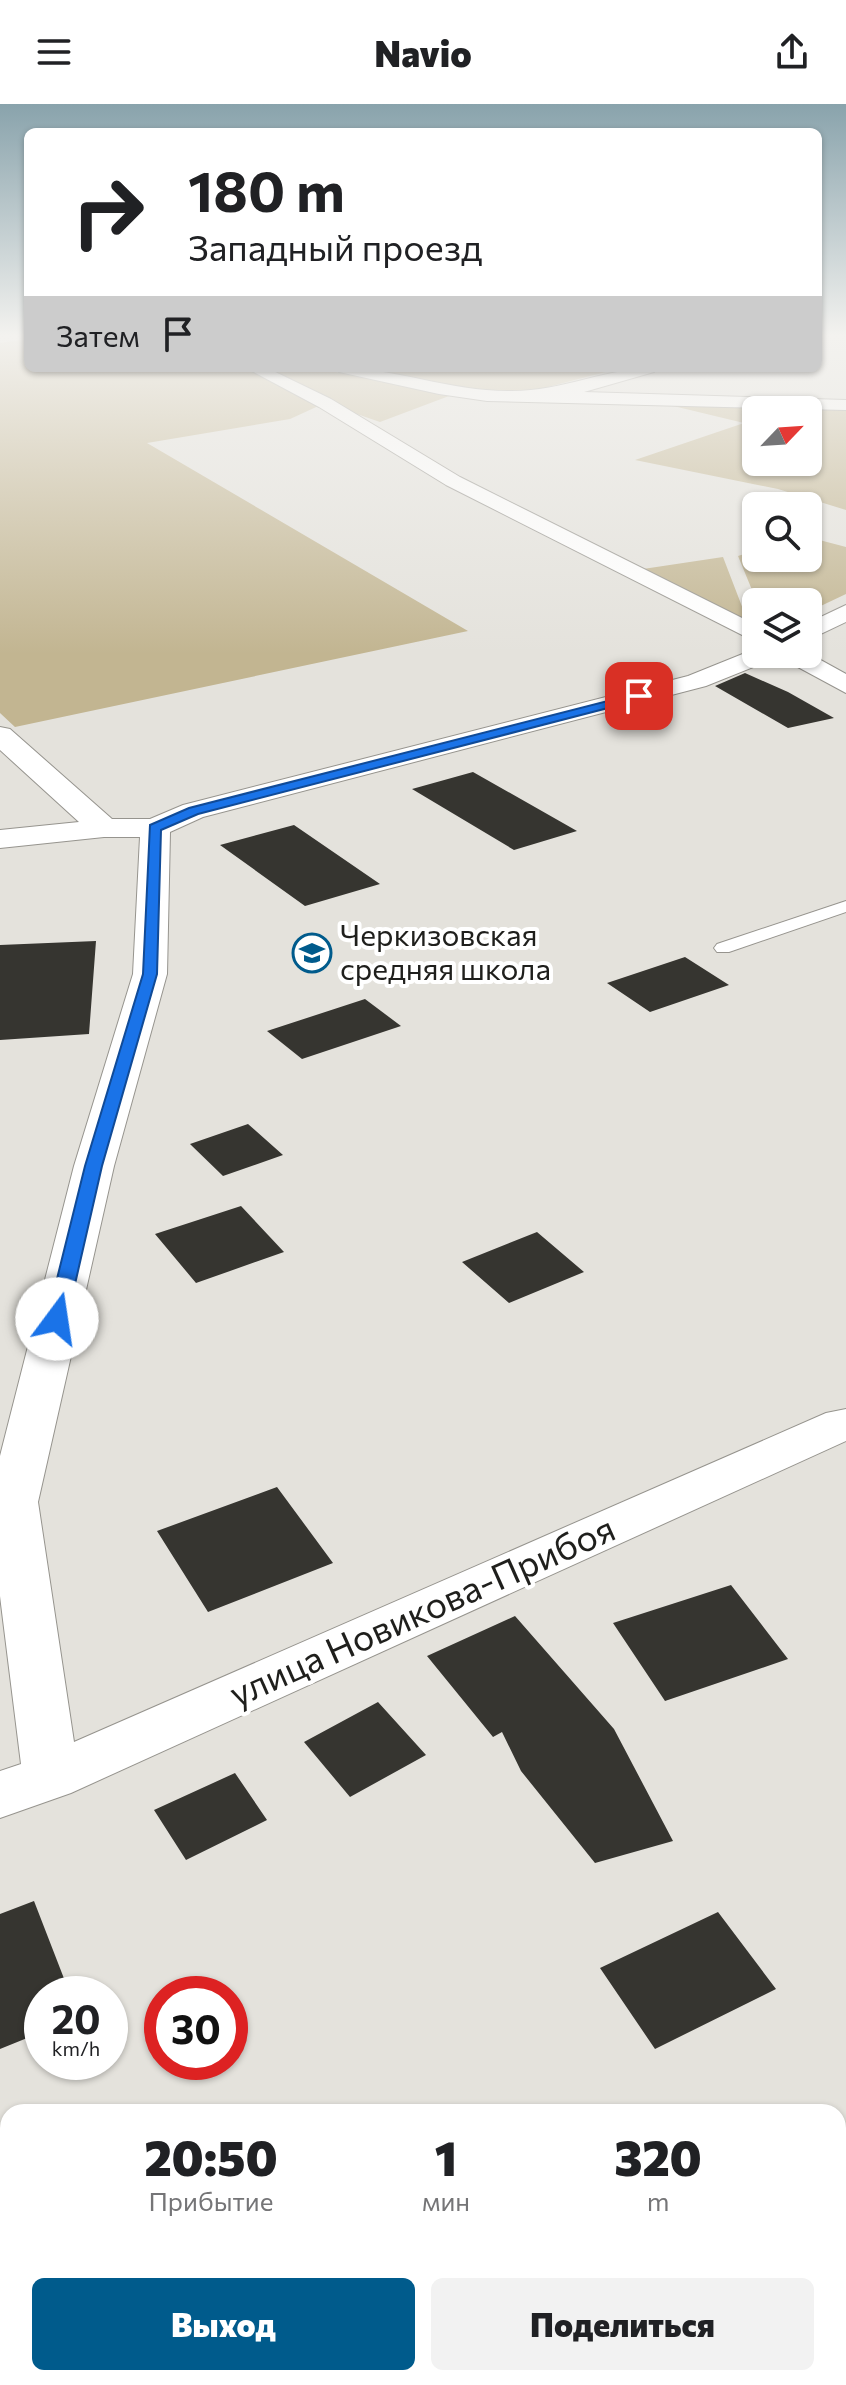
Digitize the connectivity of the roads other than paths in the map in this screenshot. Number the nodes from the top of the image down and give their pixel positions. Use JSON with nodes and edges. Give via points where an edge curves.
{"nodes":[{"id":1,"x":387,"y":440,"type":"edge"},
{"id":2,"x":846,"y":612,"type":"edge"},
{"id":3,"x":822,"y":625,"type":"edge"},
{"id":4,"x":742,"y":628,"type":"edge"},
{"id":5,"x":742,"y":663,"type":"edge"},
{"id":6,"x":816,"y":668,"type":"edge"},
{"id":7,"x":846,"y":685,"type":"edge"},
{"id":8,"x":0,"y":735,"type":"edge"},
{"id":9,"x":104,"y":828,"type":"junction"},
{"id":10,"x":155,"y":828,"type":"junction"},
{"id":11,"x":0,"y":839,"type":"edge"},
{"id":12,"x":846,"y":906,"type":"edge"},
{"id":13,"x":723,"y":948,"type":"dead end"},
{"id":14,"x":843,"y":1424,"type":"dead end"},
{"id":15,"x":51,"y":1777,"type":"junction"},
{"id":16,"x":0,"y":1795,"type":"edge"}],
"edges":[{"from":1,"to":4,"type":"street","via":[[453,481]]},
{"from":2,"to":3,"type":"street"},
{"from":5,"to":10,"type":"street","via":[[697,681],[193,811]]},
{"from":6,"to":7,"type":"street"},
{"from":8,"to":9,"type":"street"},
{"from":9,"to":10,"type":"street"},
{"from":9,"to":11,"type":"street"},
{"from":10,"to":15,"type":"street","via":[[150,974],[94,1166],[13,1502]]},
{"from":12,"to":13,"type":"lane"},
{"from":14,"to":15,"type":"street","name":"улица Новикова-Прибоя"},
{"from":15,"to":16,"type":"street","name":"улица Новикова-Прибоя"}]}
